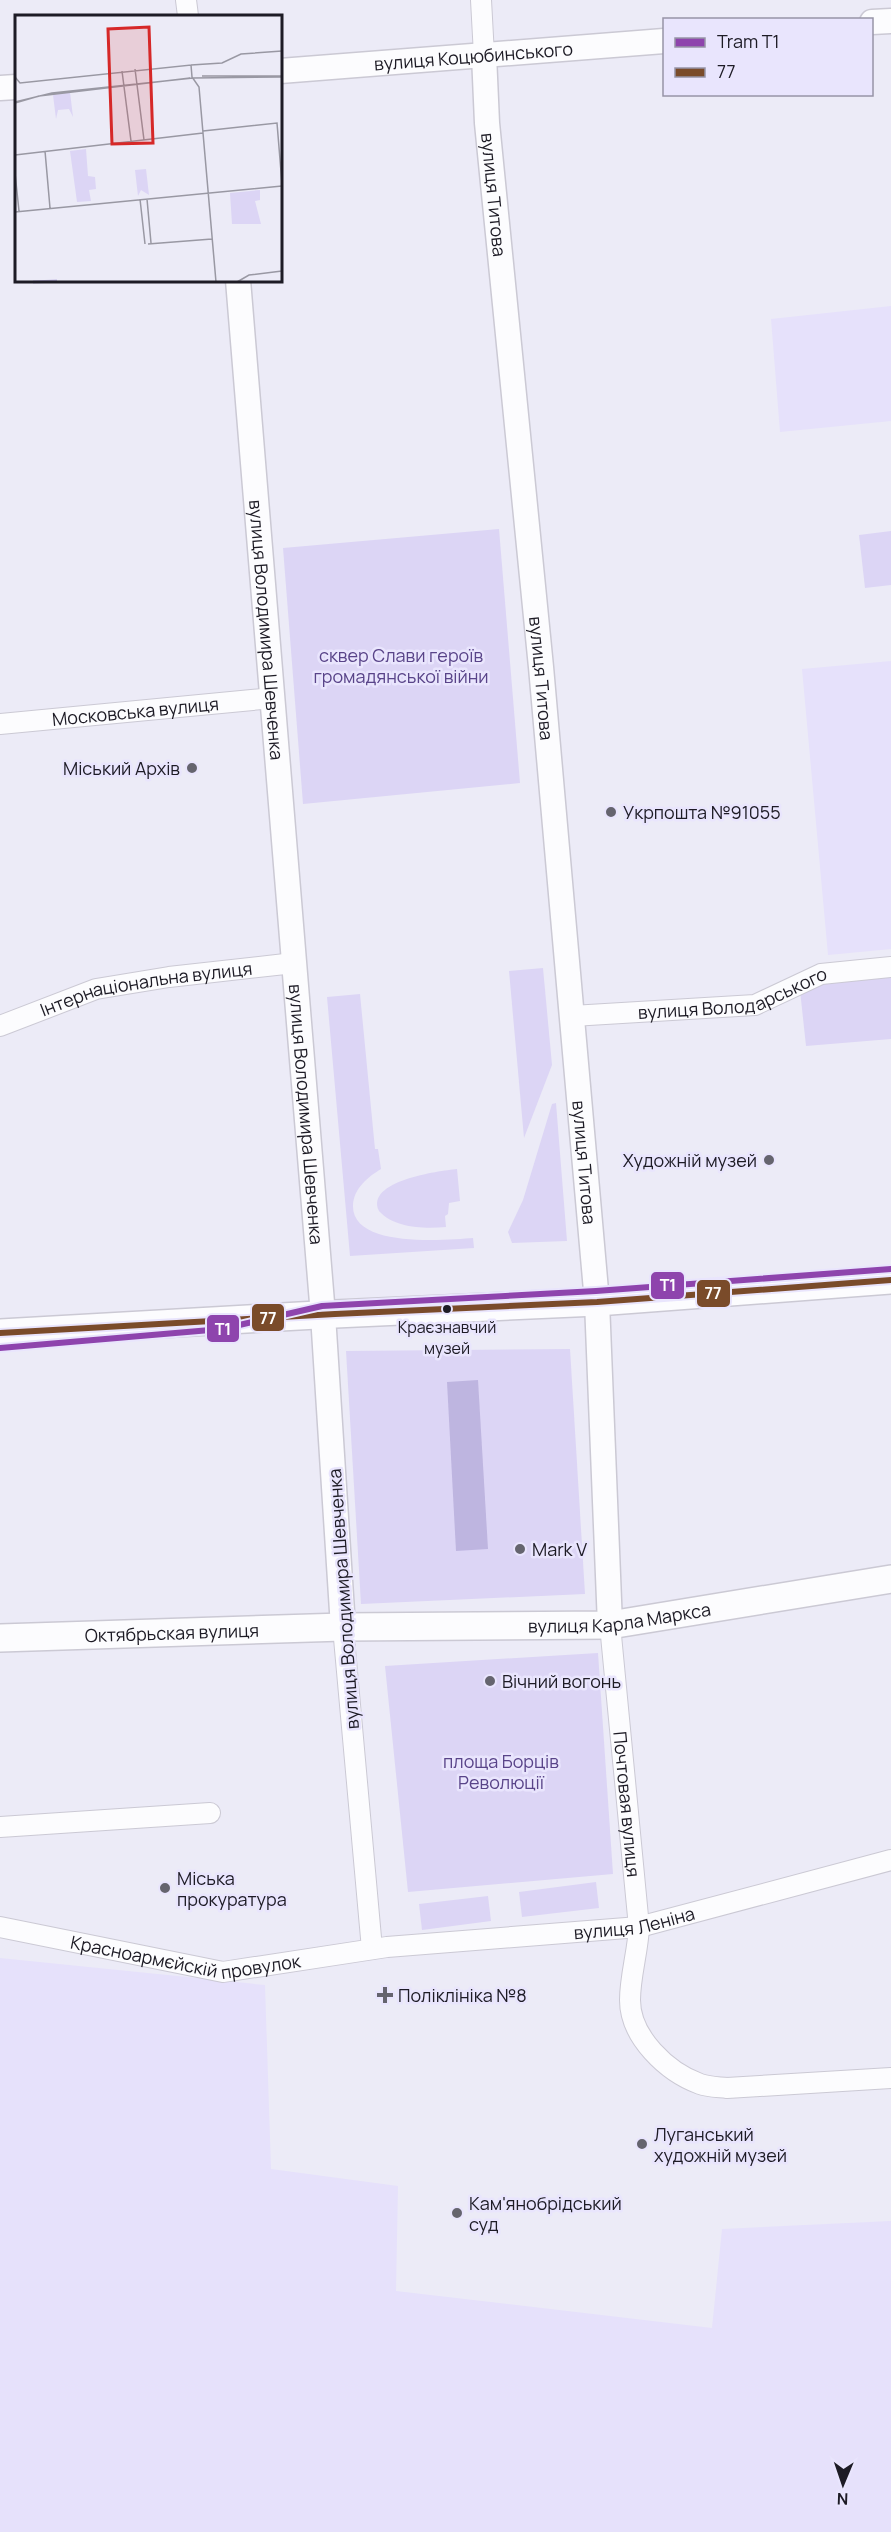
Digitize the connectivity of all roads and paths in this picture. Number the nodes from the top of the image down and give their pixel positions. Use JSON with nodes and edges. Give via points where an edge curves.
{"nodes":[{"id":1,"x":186,"y":0,"type":"edge"},
{"id":2,"x":481,"y":0,"type":"edge"},
{"id":3,"x":188,"y":15,"type":"edge"},
{"id":4,"x":891,"y":21,"type":"edge"},
{"id":5,"x":873,"y":22,"type":"edge"},
{"id":6,"x":663,"y":41,"type":"edge"},
{"id":7,"x":484,"y":55,"type":"junction"},
{"id":8,"x":282,"y":70,"type":"edge"},
{"id":9,"x":15,"y":87,"type":"edge"},
{"id":10,"x":0,"y":88,"type":"edge"},
{"id":11,"x":238,"y":282,"type":"edge"},
{"id":12,"x":273,"y":698,"type":"junction"},
{"id":13,"x":0,"y":724,"type":"edge"},
{"id":14,"x":294,"y":963,"type":"junction"},
{"id":15,"x":891,"y":967,"type":"edge"},
{"id":16,"x":572,"y":1016,"type":"junction"},
{"id":17,"x":0,"y":1026,"type":"edge"},
{"id":18,"x":891,"y":1280,"type":"edge"},
{"id":19,"x":597,"y":1302,"type":"junction"},
{"id":20,"x":323,"y":1315,"type":"junction"},
{"id":21,"x":0,"y":1333,"type":"edge"},
{"id":22,"x":891,"y":1579,"type":"edge"},
{"id":23,"x":610,"y":1625,"type":"junction"},
{"id":24,"x":344,"y":1627,"type":"junction"},
{"id":25,"x":0,"y":1638,"type":"edge"},
{"id":26,"x":210,"y":1813,"type":"dead end"},
{"id":27,"x":0,"y":1827,"type":"edge"},
{"id":28,"x":891,"y":1860,"type":"edge"},
{"id":29,"x":0,"y":1927,"type":"edge"},
{"id":30,"x":639,"y":1927,"type":"junction"},
{"id":31,"x":372,"y":1949,"type":"junction"},
{"id":32,"x":891,"y":2078,"type":"edge"}],
"edges":[{"from":1,"to":3,"type":"street"},
{"from":2,"to":7,"type":"street"},
{"from":4,"to":5,"type":"street"},
{"from":6,"to":7,"type":"street","name":"вулиця Коцюбинського"},
{"from":7,"to":8,"type":"street","name":"вулиця Коцюбинського"},
{"from":7,"to":16,"type":"street","name":"вулиця Титова","via":[[488,135]]},
{"from":9,"to":10,"type":"street"},
{"from":11,"to":12,"type":"street","name":"вулиця Володимира Шевченка"},
{"from":12,"to":13,"type":"street","name":"Московська вулиця"},
{"from":12,"to":14,"type":"street","name":"вулиця Володимира Шевченка"},
{"from":14,"to":17,"type":"street","name":"Інтернаціональна вулиця","via":[[96,989]]},
{"from":14,"to":20,"type":"street","name":"вулиця Володимира Шевченка"},
{"from":15,"to":16,"type":"street","name":"вулиця Володарського","via":[[821,974],[755,1005]]},
{"from":16,"to":19,"type":"street","name":"вулиця Титова"},
{"from":18,"to":19,"type":"main road"},
{"from":19,"to":20,"type":"main road"},
{"from":19,"to":23,"type":"street","name":"Почтовая вулиця"},
{"from":20,"to":21,"type":"main road"},
{"from":20,"to":24,"type":"street","name":"вулиця Володимира Шевченка"},
{"from":22,"to":23,"type":"main road","name":"вулиця Карла Маркса"},
{"from":23,"to":24,"type":"main road","name":"вулиця Карла Маркса"},
{"from":23,"to":30,"type":"street","name":"Почтовая вулиця"},
{"from":24,"to":25,"type":"main road","name":"Октябрьская вулиця"},
{"from":24,"to":31,"type":"street","name":"вулиця Володимира Шевченка"},
{"from":26,"to":27,"type":"street"},
{"from":28,"to":30,"type":"street","name":"вулиця Леніна"},
{"from":29,"to":31,"type":"street","name":"Красноармєйскій провулок","via":[[223,1972]]},
{"from":30,"to":31,"type":"street","name":"вулиця Леніна"},
{"from":30,"to":32,"type":"street","name":"Почтовая вулиця","via":[[630,2000],[634,2022],[644,2042],[677,2072],[700,2084],[727,2088]]}]}
